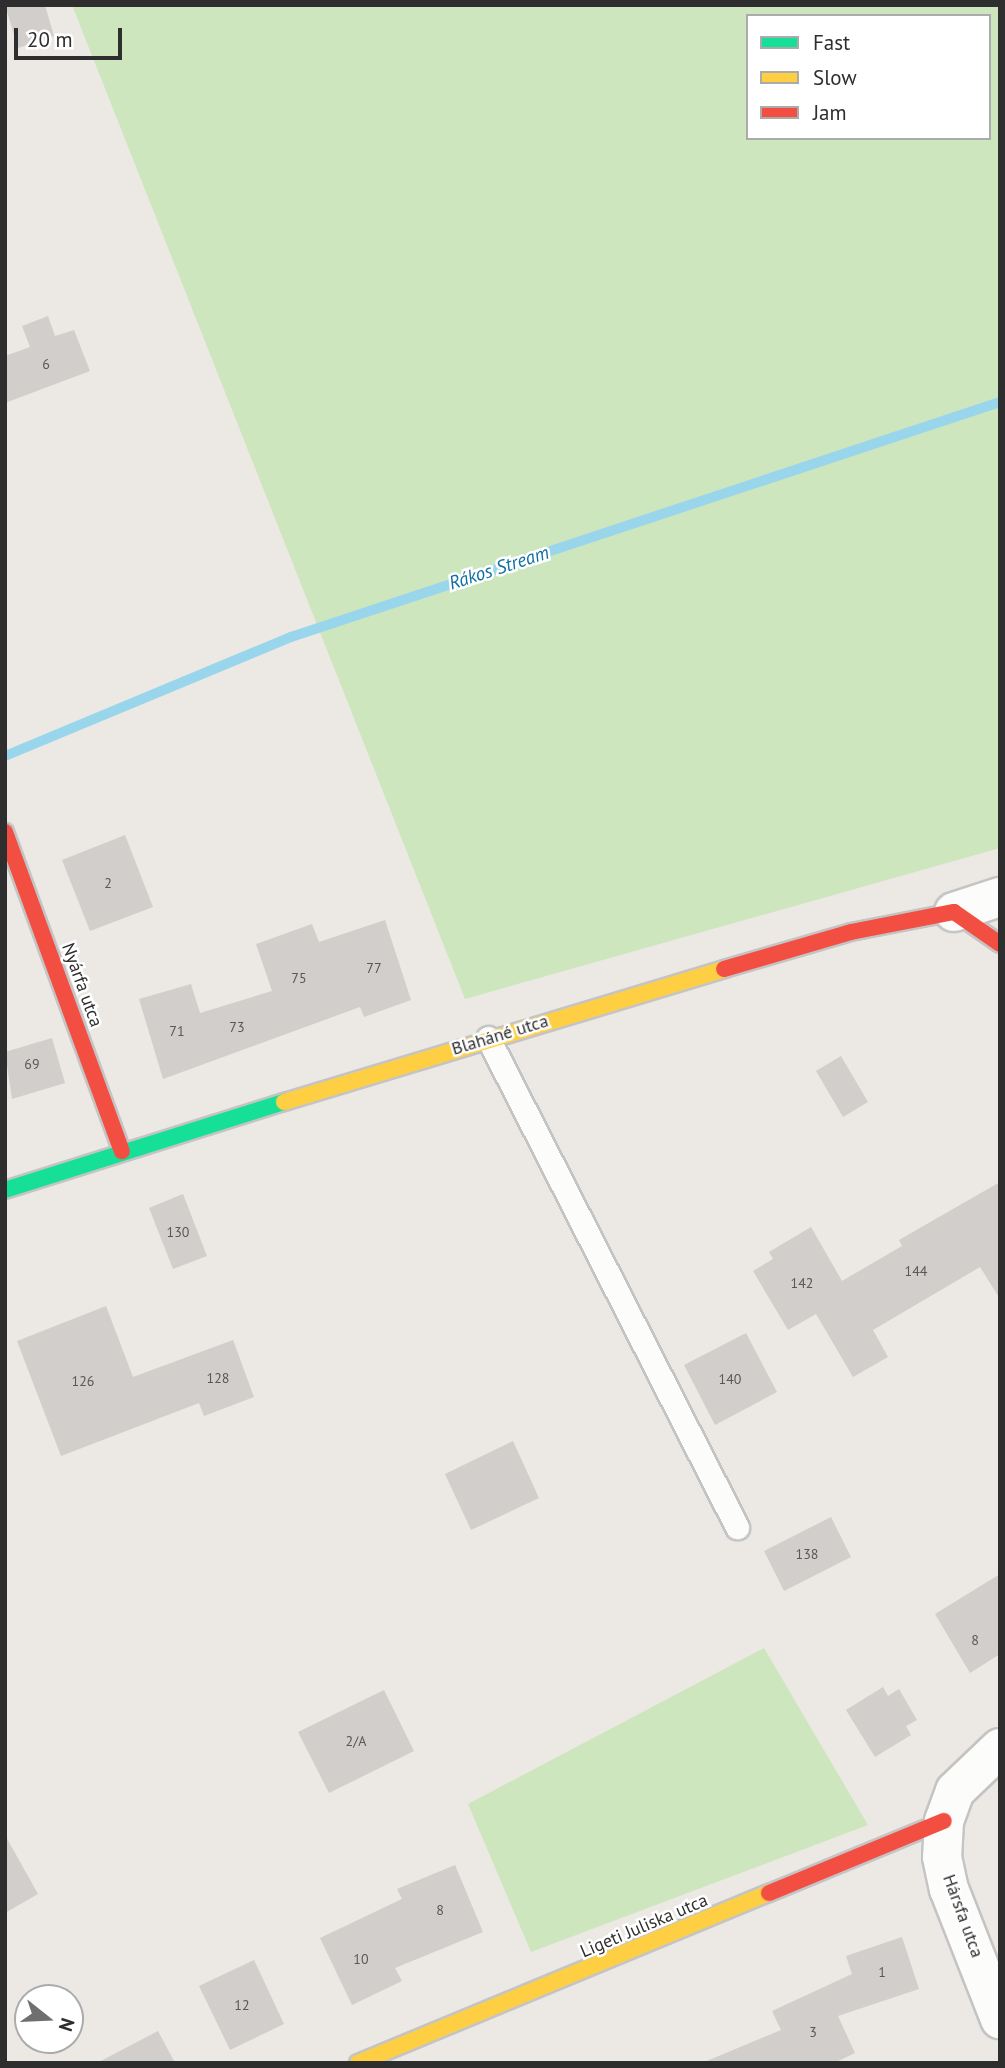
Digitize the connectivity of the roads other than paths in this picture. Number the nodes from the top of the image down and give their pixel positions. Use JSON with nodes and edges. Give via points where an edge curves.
{"nodes":[{"id":1,"x":5,"y":832,"type":"edge"},
{"id":2,"x":1000,"y":897,"type":"edge"},
{"id":3,"x":954,"y":912,"type":"junction"},
{"id":4,"x":1000,"y":944,"type":"edge"},
{"id":5,"x":488,"y":1038,"type":"junction"},
{"id":6,"x":122,"y":1151,"type":"junction"},
{"id":7,"x":5,"y":1190,"type":"edge"},
{"id":8,"x":737,"y":1527,"type":"dead end"},
{"id":9,"x":1000,"y":1748,"type":"edge"},
{"id":10,"x":944,"y":1821,"type":"junction"},
{"id":11,"x":1000,"y":2020,"type":"edge"},
{"id":12,"x":358,"y":2063,"type":"edge"}],
"edges":[{"from":1,"to":6,"type":"street","name":"Nyárfa utca"},
{"from":2,"to":3,"type":"street","name":"Blaháné utca"},
{"from":3,"to":4,"type":"street"},
{"from":3,"to":5,"type":"street","name":"Blaháné utca","via":[[851,932]]},
{"from":5,"to":6,"type":"street","name":"Blaháné utca"},
{"from":5,"to":8,"type":"lane"},
{"from":6,"to":7,"type":"street","name":"Blaháné utca"},
{"from":9,"to":10,"type":"street","name":"Hársfa utca","via":[[955,1791]]},
{"from":10,"to":11,"type":"street","name":"Hársfa utca","via":[[942,1857],[949,1889]]},
{"from":10,"to":12,"type":"street","name":"Ligeti Juliska utca"}]}
